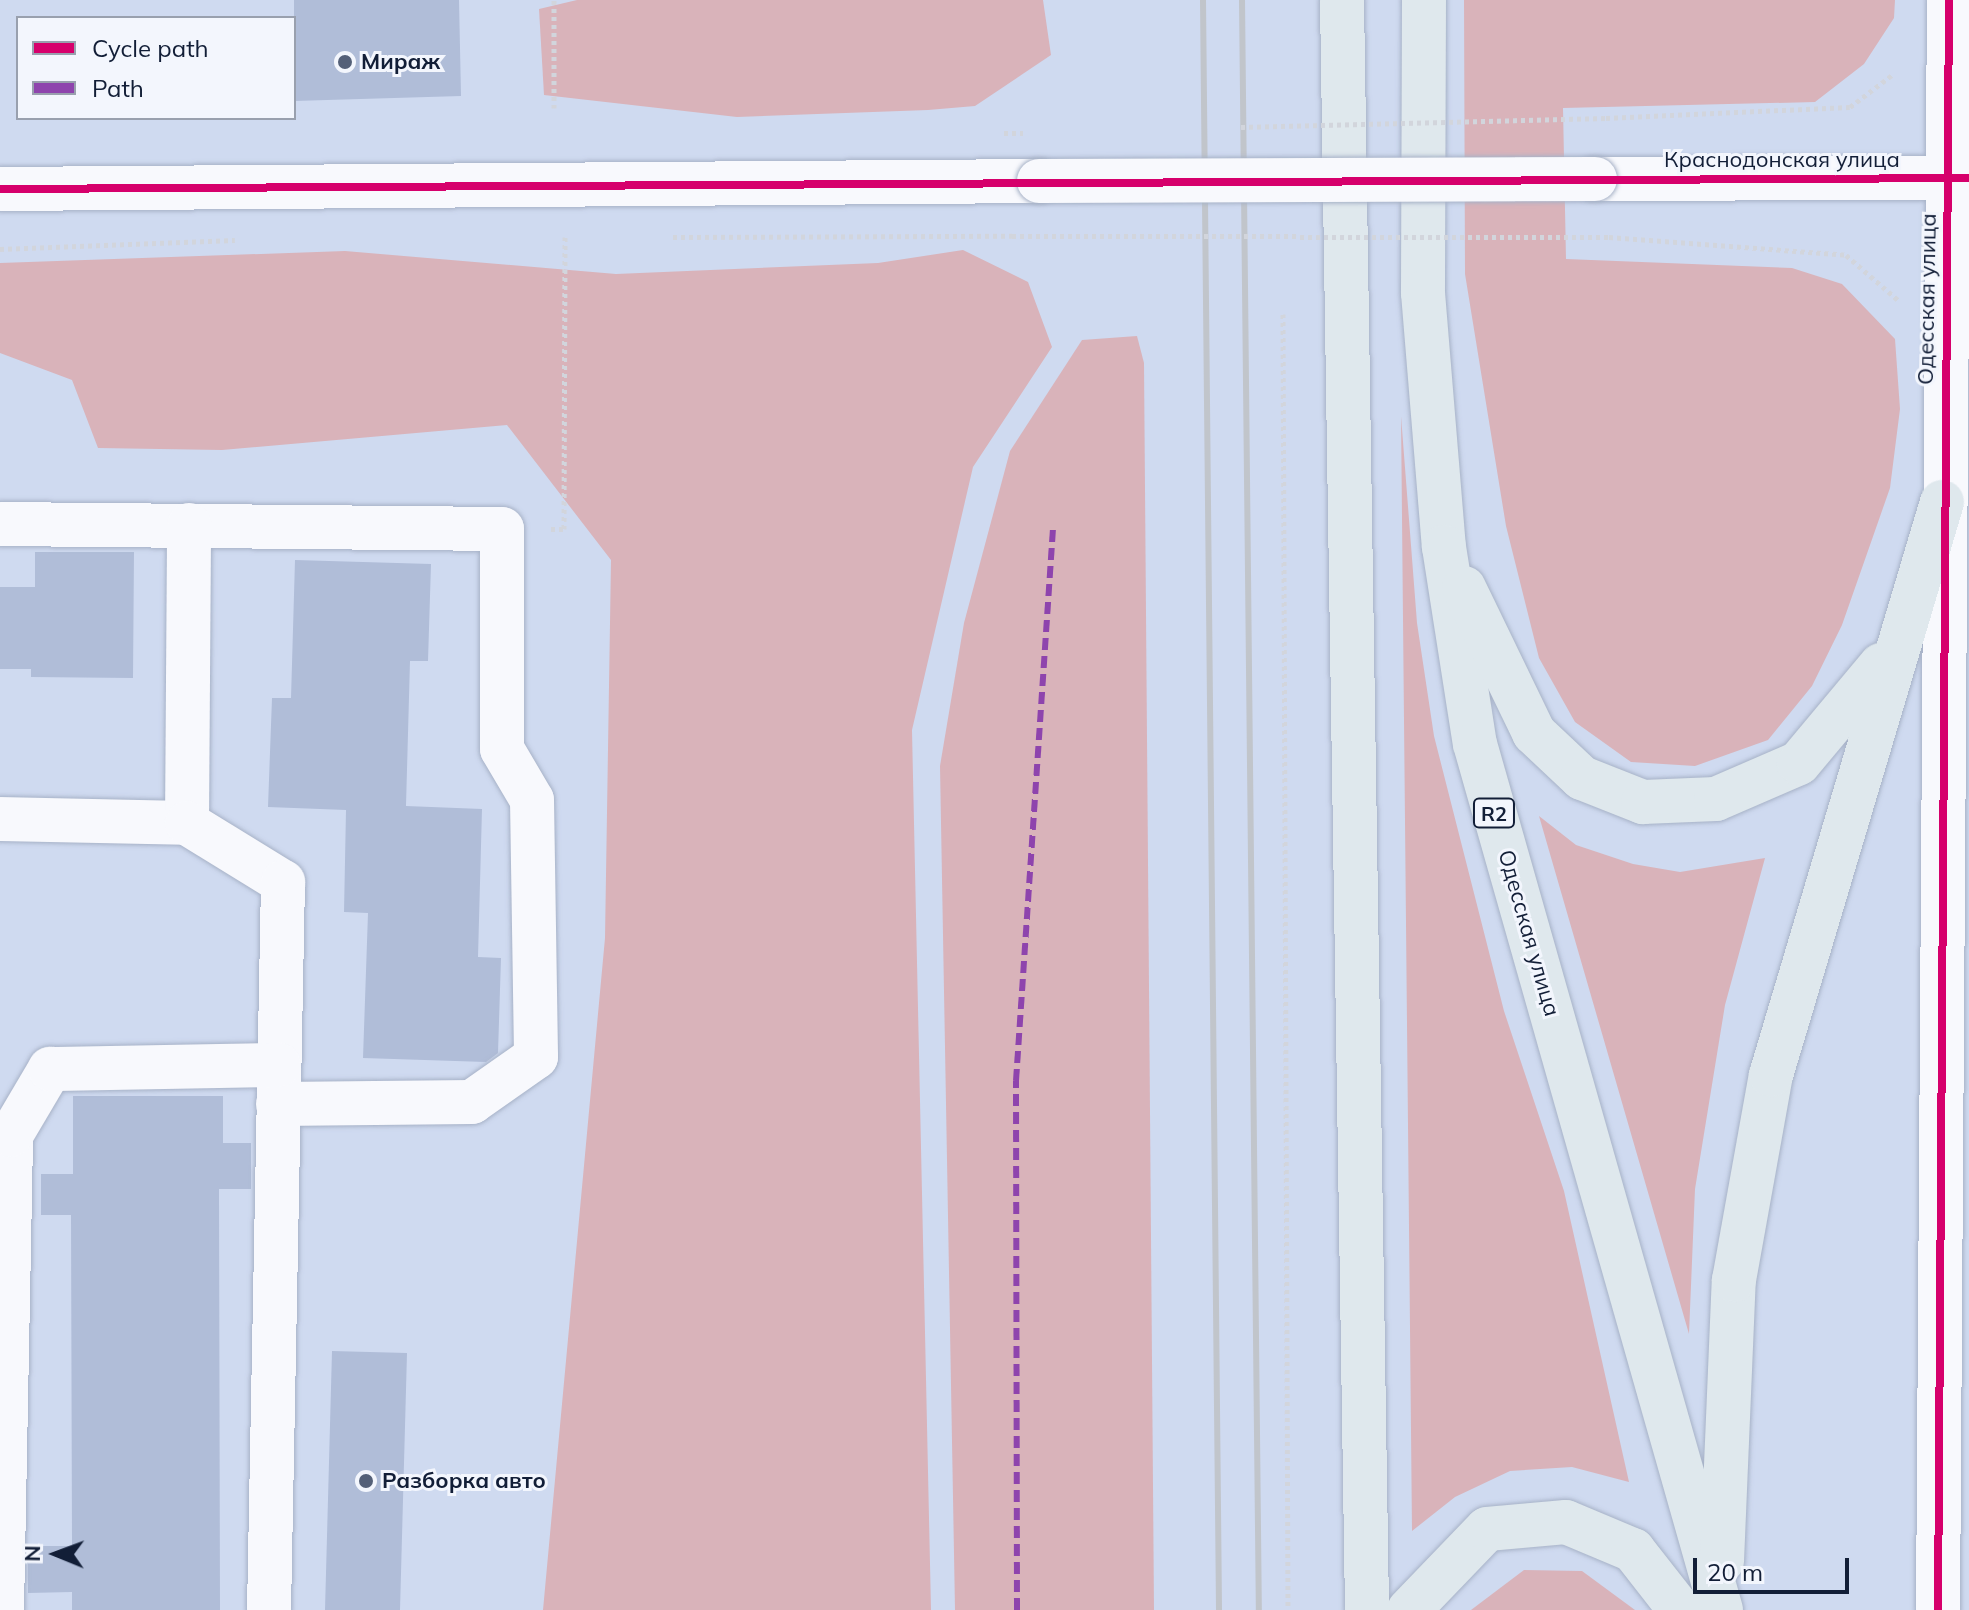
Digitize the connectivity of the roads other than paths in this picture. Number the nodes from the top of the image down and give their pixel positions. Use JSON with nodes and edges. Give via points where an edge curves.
{"nodes":[{"id":1,"x":1342,"y":0,"type":"edge"},
{"id":2,"x":1424,"y":0,"type":"edge"},
{"id":3,"x":1949,"y":0,"type":"edge"},
{"id":4,"x":1958,"y":177,"type":"edge"},
{"id":5,"x":0,"y":189,"type":"edge"},
{"id":6,"x":1942,"y":502,"type":"junction"},
{"id":7,"x":0,"y":524,"type":"edge"},
{"id":8,"x":189,"y":525,"type":"junction"},
{"id":9,"x":1444,"y":547,"type":"junction"},
{"id":10,"x":1893,"y":651,"type":"junction"},
{"id":11,"x":0,"y":819,"type":"edge"},
{"id":12,"x":187,"y":823,"type":"junction"},
{"id":13,"x":1955,"y":976,"type":"edge"},
{"id":14,"x":278,"y":1085,"type":"junction"},
{"id":15,"x":1707,"y":1606,"type":"edge"},
{"id":16,"x":2,"y":1610,"type":"edge"},
{"id":17,"x":269,"y":1610,"type":"edge"},
{"id":18,"x":1367,"y":1610,"type":"edge"},
{"id":19,"x":1409,"y":1610,"type":"edge"},
{"id":20,"x":1938,"y":1610,"type":"edge"}],
"edges":[{"from":1,"to":18,"type":"main road"},
{"from":2,"to":9,"type":"main road","name":"Одесская улица","number":"R2","via":[[1423,293]]},
{"from":3,"to":4,"type":"street","name":"Одесская улица"},
{"from":4,"to":5,"type":"street","name":"Краснодонская улица","bridge":true},
{"from":4,"to":6,"type":"street","name":"Одесская улица"},
{"from":6,"to":10,"type":"main road"},
{"from":6,"to":13,"type":"street","name":"Одесская улица"},
{"from":7,"to":8,"type":"street"},
{"from":8,"to":12,"type":"street"},
{"from":8,"to":14,"type":"street","via":[[502,529],[502,749],[532,800],[536,1057],[472,1102]]},
{"from":9,"to":10,"type":"main road","via":[[1534,733],[1582,778],[1643,802],[1716,799],[1799,763]]},
{"from":9,"to":15,"type":"main road","name":"Одесская улица","number":"R2","via":[[1475,744]]},
{"from":10,"to":15,"type":"main road","via":[[1771,1075],[1740,1248]]},
{"from":11,"to":12,"type":"street"},
{"from":12,"to":14,"type":"street","via":[[283,882]]},
{"from":13,"to":20,"type":"street","name":"Одесская улица"},
{"from":14,"to":16,"type":"street","via":[[50,1069],[11,1135]]},
{"from":14,"to":17,"type":"street"},
{"from":15,"to":19,"type":"main road","via":[[1633,1550],[1566,1522],[1487,1529]]}]}
